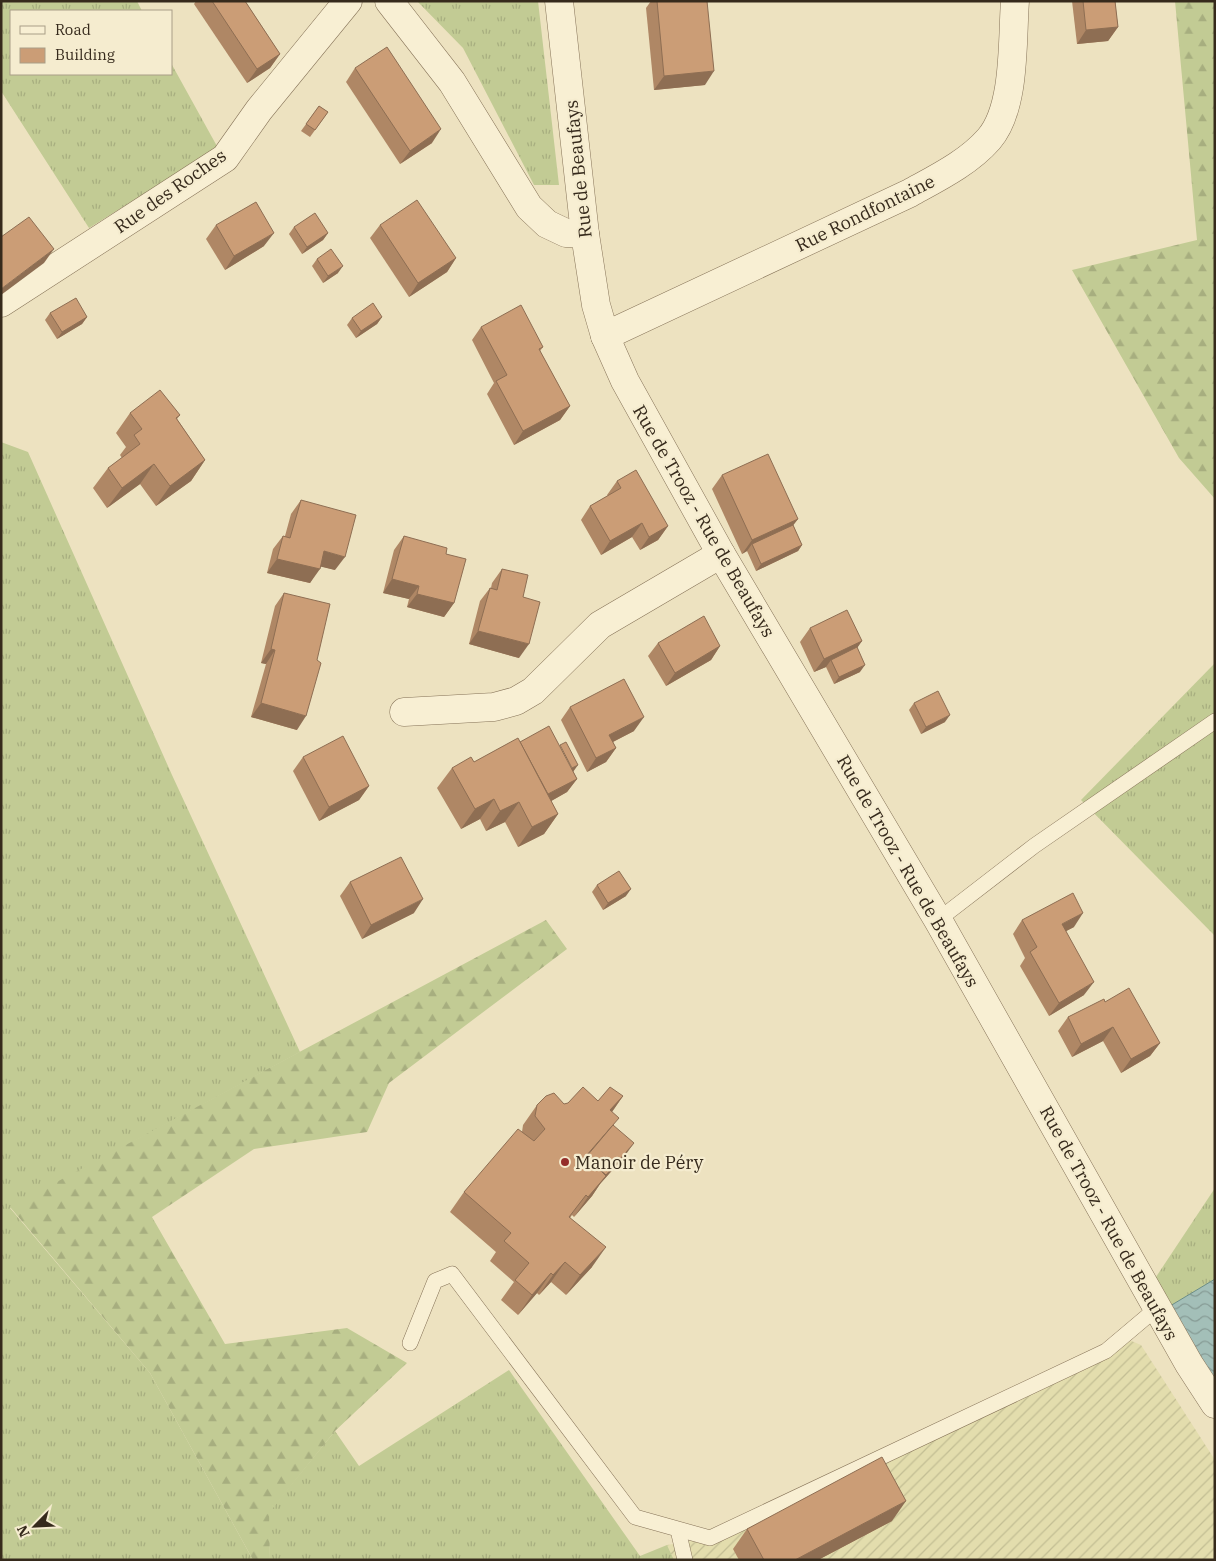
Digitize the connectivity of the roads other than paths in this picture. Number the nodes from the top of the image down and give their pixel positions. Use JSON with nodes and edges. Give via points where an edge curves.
{"nodes":[{"id":1,"x":348,"y":1,"type":"edge"},
{"id":2,"x":389,"y":1,"type":"edge"},
{"id":3,"x":559,"y":1,"type":"edge"},
{"id":4,"x":1014,"y":1,"type":"edge"},
{"id":5,"x":585,"y":234,"type":"junction"},
{"id":6,"x":1,"y":303,"type":"edge"},
{"id":7,"x":605,"y":336,"type":"junction"},
{"id":8,"x":721,"y":554,"type":"junction"},
{"id":9,"x":404,"y":712,"type":"dead end"},
{"id":10,"x":1215,"y":721,"type":"edge"},
{"id":11,"x":938,"y":920,"type":"junction"},
{"id":12,"x":1157,"y":1308,"type":"junction"},
{"id":13,"x":410,"y":1343,"type":"dead end"},
{"id":14,"x":1215,"y":1404,"type":"edge"},
{"id":15,"x":678,"y":1530,"type":"junction"},
{"id":16,"x":684,"y":1560,"type":"edge"}],
"edges":[{"from":1,"to":6,"type":"street","name":"Rue des Roches","via":[[224,158]]},
{"from":2,"to":5,"type":"street","via":[[452,82],[529,207],[547,224],[566,232]]},
{"from":3,"to":5,"type":"street","name":"Rue de Beaufays"},
{"from":4,"to":7,"type":"street","name":"Rue Rondfontaine","via":[[1010,73],[1002,118],[990,138],[969,157],[910,193]]},
{"from":5,"to":7,"type":"street","name":"Rue de Beaufays","via":[[596,305]]},
{"from":7,"to":8,"type":"street","name":"Rue de Trooz - Rue de Beaufays","via":[[625,381]]},
{"from":8,"to":9,"type":"street","via":[[600,625],[533,691],[516,701],[494,707]]},
{"from":8,"to":11,"type":"street","name":"Rue de Trooz - Rue de Beaufays"},
{"from":10,"to":11,"type":"lane","via":[[1034,846]]},
{"from":11,"to":12,"type":"street","name":"Rue de Trooz - Rue de Beaufays"},
{"from":12,"to":14,"type":"street","name":"Rue de Trooz - Rue de Beaufays"},
{"from":12,"to":15,"type":"lane","via":[[1106,1351],[710,1538]]},
{"from":13,"to":15,"type":"lane","via":[[435,1281],[452,1274],[635,1517]]},
{"from":15,"to":16,"type":"lane"}]}
